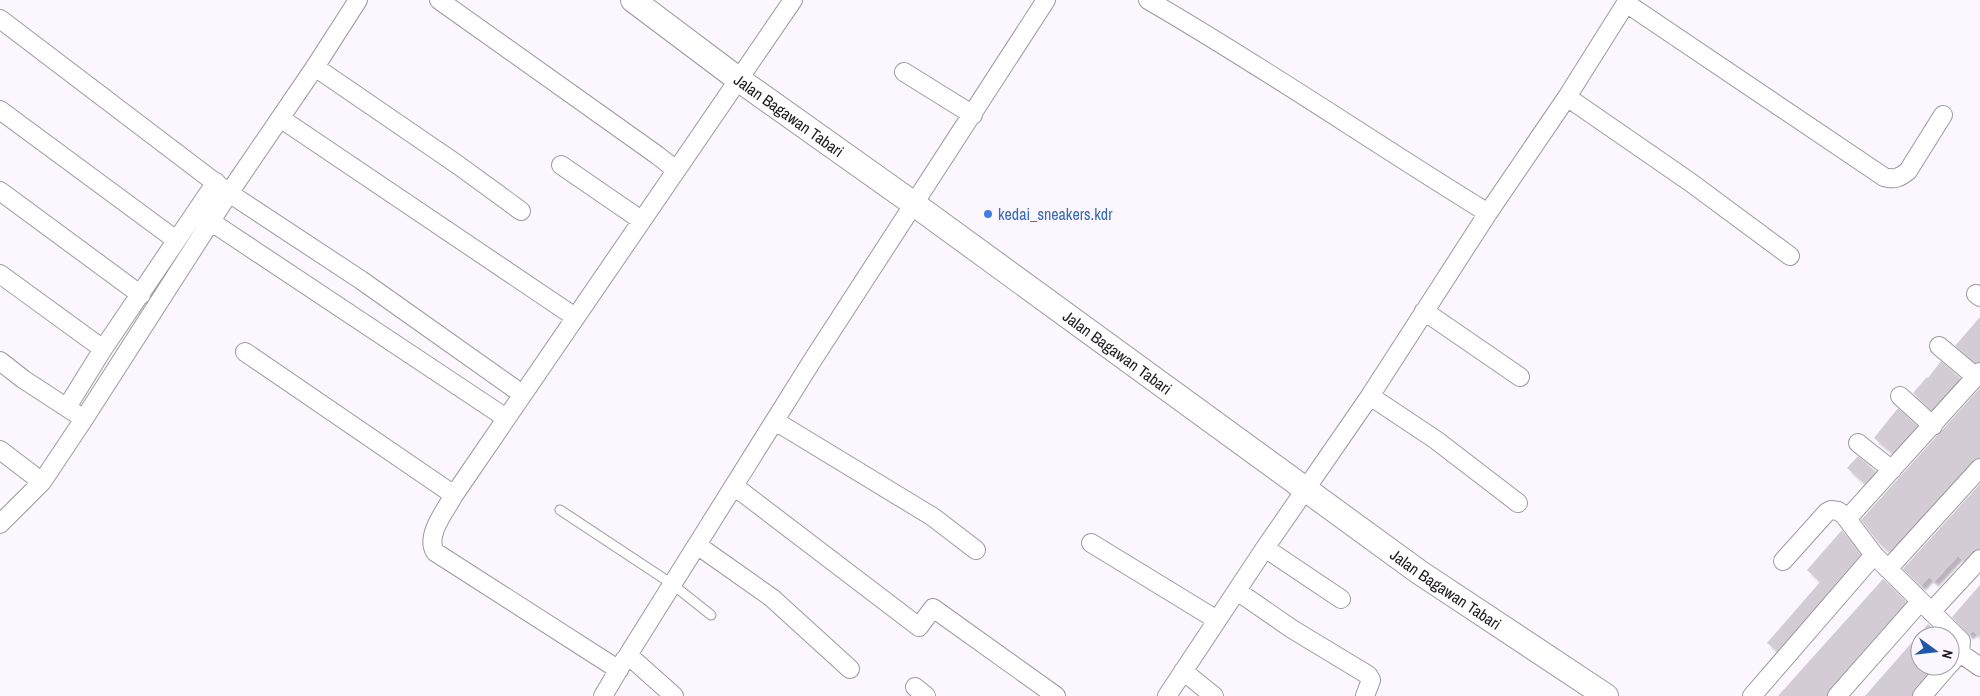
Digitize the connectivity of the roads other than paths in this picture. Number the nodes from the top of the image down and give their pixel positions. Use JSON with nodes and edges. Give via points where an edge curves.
{"nodes":[{"id":1,"x":358,"y":0,"type":"edge"},
{"id":2,"x":438,"y":0,"type":"edge"},
{"id":3,"x":633,"y":0,"type":"edge"},
{"id":4,"x":793,"y":0,"type":"edge"},
{"id":5,"x":1046,"y":0,"type":"edge"},
{"id":6,"x":1148,"y":0,"type":"edge"},
{"id":7,"x":1627,"y":2,"type":"edge"},
{"id":8,"x":0,"y":19,"type":"edge"},
{"id":9,"x":315,"y":67,"type":"junction"},
{"id":10,"x":904,"y":72,"type":"dead end"},
{"id":11,"x":738,"y":79,"type":"junction"},
{"id":12,"x":1567,"y":98,"type":"junction"},
{"id":13,"x":0,"y":110,"type":"edge"},
{"id":14,"x":973,"y":115,"type":"junction"},
{"id":15,"x":1943,"y":115,"type":"dead end"},
{"id":16,"x":280,"y":118,"type":"junction"},
{"id":17,"x":561,"y":164,"type":"dead end"},
{"id":18,"x":676,"y":170,"type":"junction"},
{"id":19,"x":222,"y":187,"type":"junction"},
{"id":20,"x":0,"y":191,"type":"edge"},
{"id":21,"x":914,"y":204,"type":"junction"},
{"id":22,"x":521,"y":211,"type":"dead end"},
{"id":23,"x":1488,"y":213,"type":"junction"},
{"id":24,"x":642,"y":220,"type":"junction"},
{"id":25,"x":210,"y":221,"type":"junction"},
{"id":26,"x":176,"y":240,"type":"junction"},
{"id":27,"x":1790,"y":256,"type":"dead end"},
{"id":28,"x":0,"y":274,"type":"edge"},
{"id":29,"x":141,"y":294,"type":"junction"},
{"id":30,"x":1424,"y":312,"type":"junction"},
{"id":31,"x":575,"y":317,"type":"junction"},
{"id":32,"x":1939,"y":346,"type":"dead end"},
{"id":33,"x":103,"y":349,"type":"junction"},
{"id":34,"x":245,"y":352,"type":"dead end"},
{"id":35,"x":0,"y":361,"type":"edge"},
{"id":36,"x":1978,"y":374,"type":"edge"},
{"id":37,"x":1520,"y":377,"type":"dead end"},
{"id":38,"x":522,"y":394,"type":"junction"},
{"id":39,"x":1370,"y":396,"type":"junction"},
{"id":40,"x":1900,"y":396,"type":"dead end"},
{"id":41,"x":67,"y":407,"type":"junction"},
{"id":42,"x":506,"y":418,"type":"junction"},
{"id":43,"x":84,"y":419,"type":"junction"},
{"id":44,"x":774,"y":421,"type":"junction"},
{"id":45,"x":1932,"y":426,"type":"junction"},
{"id":46,"x":1858,"y":443,"type":"dead end"},
{"id":47,"x":0,"y":450,"type":"edge"},
{"id":48,"x":1980,"y":468,"type":"edge"},
{"id":49,"x":1892,"y":470,"type":"junction"},
{"id":50,"x":42,"y":482,"type":"junction"},
{"id":51,"x":734,"y":486,"type":"junction"},
{"id":52,"x":1306,"y":490,"type":"junction"},
{"id":53,"x":454,"y":495,"type":"junction"},
{"id":54,"x":1518,"y":503,"type":"dead end"},
{"id":55,"x":560,"y":510,"type":"dead end"},
{"id":56,"x":1847,"y":519,"type":"junction"},
{"id":57,"x":0,"y":524,"type":"edge"},
{"id":58,"x":1091,"y":543,"type":"dead end"},
{"id":59,"x":697,"y":545,"type":"junction"},
{"id":60,"x":1265,"y":548,"type":"junction"},
{"id":61,"x":976,"y":550,"type":"dead end"},
{"id":62,"x":1874,"y":555,"type":"junction"},
{"id":63,"x":1980,"y":559,"type":"edge"},
{"id":64,"x":1783,"y":561,"type":"dead end"},
{"id":65,"x":1888,"y":569,"type":"junction"},
{"id":66,"x":672,"y":584,"type":"junction"},
{"id":67,"x":1237,"y":591,"type":"junction"},
{"id":68,"x":1341,"y":598,"type":"dead end"},
{"id":69,"x":1926,"y":607,"type":"junction"},
{"id":70,"x":711,"y":615,"type":"dead end"},
{"id":71,"x":1217,"y":620,"type":"junction"},
{"id":72,"x":1945,"y":626,"type":"edge"},
{"id":73,"x":623,"y":662,"type":"junction"},
{"id":74,"x":1960,"y":662,"type":"edge"},
{"id":75,"x":1980,"y":666,"type":"edge"},
{"id":76,"x":850,"y":668,"type":"dead end"},
{"id":77,"x":1184,"y":671,"type":"junction"},
{"id":78,"x":1940,"y":676,"type":"edge"},
{"id":79,"x":603,"y":696,"type":"edge"},
{"id":80,"x":674,"y":696,"type":"edge"},
{"id":81,"x":1056,"y":696,"type":"edge"},
{"id":82,"x":1167,"y":696,"type":"edge"},
{"id":83,"x":1214,"y":696,"type":"edge"},
{"id":84,"x":1365,"y":696,"type":"edge"},
{"id":85,"x":1606,"y":696,"type":"edge"},
{"id":86,"x":1752,"y":696,"type":"edge"},
{"id":87,"x":1837,"y":696,"type":"edge"},
{"id":88,"x":1922,"y":696,"type":"edge"}],
"edges":[{"from":1,"to":9,"type":"street"},
{"from":2,"to":18,"type":"street"},
{"from":3,"to":11,"type":"street","name":"Jalan Bagawan Tabari"},
{"from":4,"to":11,"type":"street"},
{"from":5,"to":14,"type":"street"},
{"from":6,"to":23,"type":"street"},
{"from":7,"to":12,"type":"street"},
{"from":7,"to":15,"type":"street","via":[[1884,177],[1900,177],[1908,171]]},
{"from":8,"to":19,"type":"street"},
{"from":9,"to":16,"type":"street"},
{"from":9,"to":22,"type":"street"},
{"from":10,"to":14,"type":"street"},
{"from":11,"to":18,"type":"street"},
{"from":11,"to":21,"type":"street","name":"Jalan Bagawan Tabari"},
{"from":12,"to":23,"type":"street"},
{"from":12,"to":27,"type":"street","via":[[1690,182]]},
{"from":13,"to":26,"type":"street"},
{"from":14,"to":21,"type":"street"},
{"from":16,"to":19,"type":"street"},
{"from":16,"to":31,"type":"street"},
{"from":17,"to":24,"type":"street"},
{"from":18,"to":24,"type":"street"},
{"from":19,"to":25,"type":"street"},
{"from":19,"to":26,"type":"street"},
{"from":19,"to":38,"type":"street"},
{"from":20,"to":29,"type":"street"},
{"from":21,"to":44,"type":"street"},
{"from":21,"to":52,"type":"street","name":"Jalan Bagawan Tabari"},
{"from":23,"to":30,"type":"street"},
{"from":24,"to":31,"type":"street"},
{"from":25,"to":42,"type":"street"},
{"from":25,"to":43,"type":"street"},
{"from":26,"to":29,"type":"street"},
{"from":28,"to":33,"type":"street"},
{"from":29,"to":33,"type":"street"},
{"from":30,"to":37,"type":"street"},
{"from":30,"to":39,"type":"street"},
{"from":31,"to":38,"type":"street"},
{"from":32,"to":36,"type":"street"},
{"from":33,"to":41,"type":"street"},
{"from":34,"to":53,"type":"street"},
{"from":35,"to":41,"type":"street"},
{"from":36,"to":45,"type":"street"},
{"from":38,"to":42,"type":"street"},
{"from":39,"to":52,"type":"street"},
{"from":39,"to":54,"type":"street","via":[[1436,440]]},
{"from":40,"to":45,"type":"street"},
{"from":41,"to":43,"type":"street"},
{"from":42,"to":53,"type":"street"},
{"from":43,"to":50,"type":"street"},
{"from":44,"to":51,"type":"street"},
{"from":44,"to":61,"type":"street","via":[[933,517]]},
{"from":45,"to":49,"type":"street"},
{"from":46,"to":49,"type":"street"},
{"from":47,"to":50,"type":"street"},
{"from":48,"to":65,"type":"street"},
{"from":49,"to":56,"type":"street"},
{"from":50,"to":57,"type":"street"},
{"from":51,"to":59,"type":"street"},
{"from":51,"to":81,"type":"street","via":[[919,627],[933,608]]},
{"from":52,"to":60,"type":"street"},
{"from":52,"to":85,"type":"street","name":"Jalan Bagawan Tabari","via":[[1419,572]]},
{"from":53,"to":73,"type":"street","via":[[432,536],[434,552]]},
{"from":55,"to":66,"type":"lane"},
{"from":56,"to":62,"type":"street"},
{"from":56,"to":64,"type":"street","via":[[1841,512],[1831,510]]},
{"from":58,"to":71,"type":"street"},
{"from":59,"to":66,"type":"street"},
{"from":59,"to":76,"type":"street","via":[[772,598]]},
{"from":60,"to":67,"type":"street"},
{"from":60,"to":68,"type":"street"},
{"from":62,"to":65,"type":"street"},
{"from":62,"to":86,"type":"street"},
{"from":63,"to":69,"type":"street"},
{"from":65,"to":69,"type":"street"},
{"from":66,"to":70,"type":"lane"},
{"from":66,"to":73,"type":"street"},
{"from":67,"to":71,"type":"street"},
{"from":67,"to":84,"type":"street","via":[[1368,675],[1371,680]]},
{"from":69,"to":72,"type":"street"},
{"from":69,"to":87,"type":"street"},
{"from":71,"to":77,"type":"street"},
{"from":73,"to":79,"type":"street"},
{"from":73,"to":80,"type":"street"},
{"from":74,"to":75,"type":"street"},
{"from":77,"to":82,"type":"street"},
{"from":77,"to":83,"type":"street"},
{"from":78,"to":88,"type":"street"}]}
